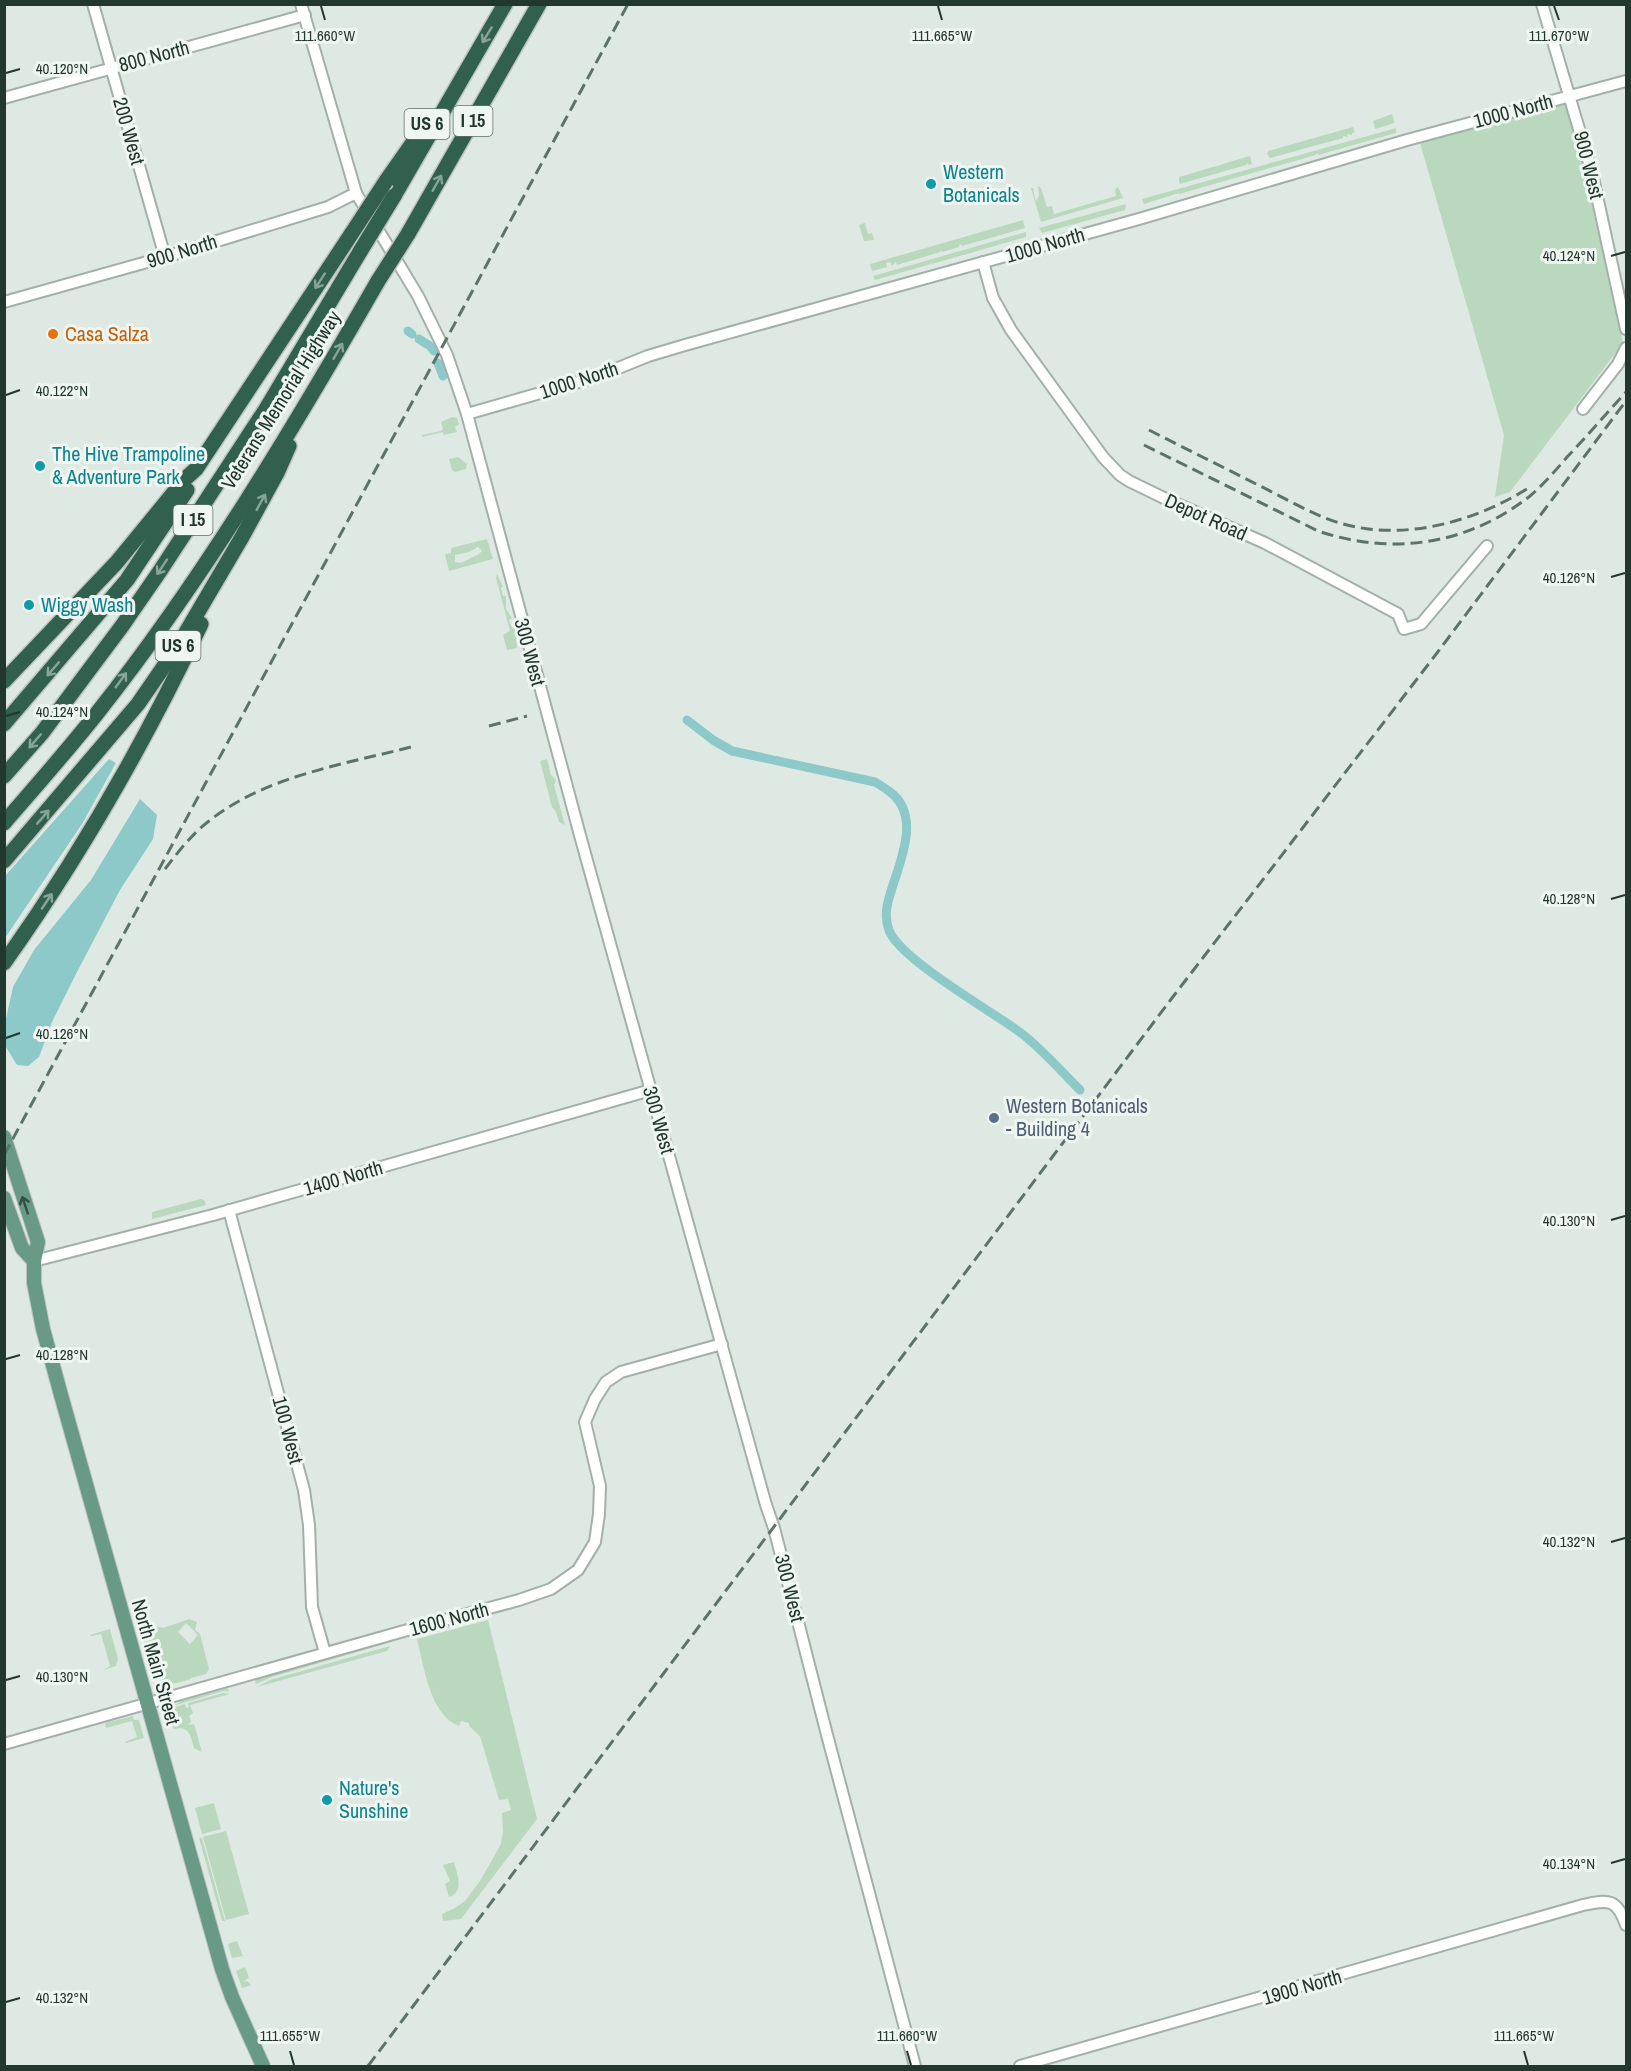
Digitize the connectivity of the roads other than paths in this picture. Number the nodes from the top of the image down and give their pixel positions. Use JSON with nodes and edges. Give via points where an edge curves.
{"nodes":[{"id":1,"x":93,"y":4,"type":"edge"},
{"id":2,"x":505,"y":4,"type":"edge"},
{"id":3,"x":539,"y":4,"type":"edge"},
{"id":4,"x":1542,"y":4,"type":"edge"},
{"id":5,"x":303,"y":10,"type":"edge"},
{"id":6,"x":468,"y":66,"type":"junction"},
{"id":7,"x":111,"y":67,"type":"junction"},
{"id":8,"x":1626,"y":81,"type":"edge"},
{"id":9,"x":1569,"y":96,"type":"junction"},
{"id":10,"x":4,"y":98,"type":"edge"},
{"id":11,"x":356,"y":193,"type":"junction"},
{"id":12,"x":165,"y":257,"type":"junction"},
{"id":13,"x":983,"y":262,"type":"junction"},
{"id":14,"x":4,"y":302,"type":"edge"},
{"id":15,"x":1626,"y":329,"type":"edge"},
{"id":16,"x":1626,"y":348,"type":"edge"},
{"id":17,"x":309,"y":402,"type":"junction"},
{"id":18,"x":1583,"y":409,"type":"dead end"},
{"id":19,"x":467,"y":414,"type":"junction"},
{"id":20,"x":196,"y":469,"type":"junction"},
{"id":21,"x":242,"y":537,"type":"junction"},
{"id":22,"x":1487,"y":546,"type":"dead end"},
{"id":23,"x":4,"y":681,"type":"edge"},
{"id":24,"x":4,"y":724,"type":"edge"},
{"id":25,"x":4,"y":776,"type":"edge"},
{"id":26,"x":4,"y":823,"type":"edge"},
{"id":27,"x":4,"y":861,"type":"edge"},
{"id":28,"x":14,"y":950,"type":"junction"},
{"id":29,"x":4,"y":963,"type":"edge"},
{"id":30,"x":4,"y":973,"type":"edge"},
{"id":31,"x":651,"y":1090,"type":"junction"},
{"id":32,"x":4,"y":1137,"type":"edge"},
{"id":33,"x":4,"y":1198,"type":"edge"},
{"id":34,"x":229,"y":1210,"type":"junction"},
{"id":35,"x":33,"y":1261,"type":"junction"},
{"id":36,"x":722,"y":1344,"type":"junction"},
{"id":37,"x":325,"y":1653,"type":"junction"},
{"id":38,"x":147,"y":1703,"type":"junction"},
{"id":39,"x":4,"y":1744,"type":"edge"},
{"id":40,"x":1626,"y":1925,"type":"edge"},
{"id":41,"x":263,"y":2067,"type":"edge"},
{"id":42,"x":915,"y":2067,"type":"edge"},
{"id":43,"x":1020,"y":2067,"type":"edge"}],
"edges":[{"from":1,"to":7,"type":"street","name":"200 West"},
{"from":2,"to":6,"type":"highway","name":"Veterans Memorial Highway","number":"I 15","one_way":true},
{"from":17,"to":3,"type":"highway","name":"Veterans Memorial Highway","number":"I 15","one_way":true,"bridge":true},
{"from":4,"to":9,"type":"street","name":"900 West"},
{"from":5,"to":7,"type":"street","name":"800 North"},
{"from":5,"to":11,"type":"street","name":"300 West"},
{"from":6,"to":20,"type":"highway","number":"US 6","one_way":true,"bridge":true,"via":[[386,181]]},
{"from":6,"to":25,"type":"highway","name":"Veterans Memorial Highway","number":"I 15","one_way":true,"bridge":true,"via":[[266,409],[122,626],[42,733]]},
{"from":7,"to":10,"type":"street","name":"800 North"},
{"from":7,"to":12,"type":"street","name":"200 West"},
{"from":8,"to":9,"type":"street","name":"1000 North"},
{"from":9,"to":13,"type":"street","name":"1000 North"},
{"from":9,"to":15,"type":"street","name":"900 West","via":[[1592,173]]},
{"from":11,"to":12,"type":"street","name":"900 North","via":[[328,207]]},
{"from":11,"to":19,"type":"street","name":"300 West","via":[[418,296],[447,356]]},
{"from":12,"to":14,"type":"street","name":"900 North"},
{"from":13,"to":19,"type":"street","name":"1000 North","via":[[648,356],[596,377]]},
{"from":13,"to":22,"type":"street","name":"Depot Road","via":[[993,298],[1011,330],[1103,457],[1129,481],[1275,549],[1398,615],[1404,629],[1421,624]]},
{"from":16,"to":18,"type":"street"},
{"from":21,"to":17,"type":"highway","number":"US 6","one_way":true,"via":[[277,474]]},
{"from":26,"to":17,"type":"highway","name":"Veterans Memorial Highway","number":"I 15","one_way":true,"via":[[98,712],[156,633]]},
{"from":19,"to":31,"type":"street","name":"300 West"},
{"from":20,"to":23,"type":"highway","number":"US 6","via":[[117,562]]},
{"from":20,"to":24,"type":"highway","one_way":true,"via":[[178,504],[127,580]]},
{"from":27,"to":21,"type":"highway","number":"US 6","one_way":true,"via":[[138,704],[178,646]]},
{"from":28,"to":21,"type":"highway","one_way":true,"via":[[109,800],[185,658]]},
{"from":28,"to":29,"type":"highway"},
{"from":28,"to":30,"type":"highway"},
{"from":31,"to":34,"type":"street","name":"1400 North"},
{"from":31,"to":36,"type":"street","name":"300 West"},
{"from":35,"to":32,"type":"main road","name":"North Main Street","one_way":true,"via":[[38,1242]]},
{"from":33,"to":35,"type":"main road","name":"North Main Street","via":[[22,1248]]},
{"from":34,"to":35,"type":"street","name":"1400 North"},
{"from":34,"to":37,"type":"street","name":"100 West","via":[[304,1490],[312,1607]]},
{"from":35,"to":38,"type":"main road","name":"North Main Street","via":[[42,1329]]},
{"from":36,"to":37,"type":"street","name":"1600 North","via":[[621,1372],[606,1382],[585,1422],[600,1486],[595,1542],[578,1570],[564,1581],[519,1600]]},
{"from":36,"to":42,"type":"street","name":"300 West"},
{"from":37,"to":38,"type":"street","name":"1600 North"},
{"from":38,"to":39,"type":"street","name":"1600 North"},
{"from":38,"to":41,"type":"main road","name":"North Main Street","via":[[222,1969]]},
{"from":40,"to":43,"type":"street","name":"1900 North","via":[[1614,1904],[1604,1901],[1583,1905]]}]}
